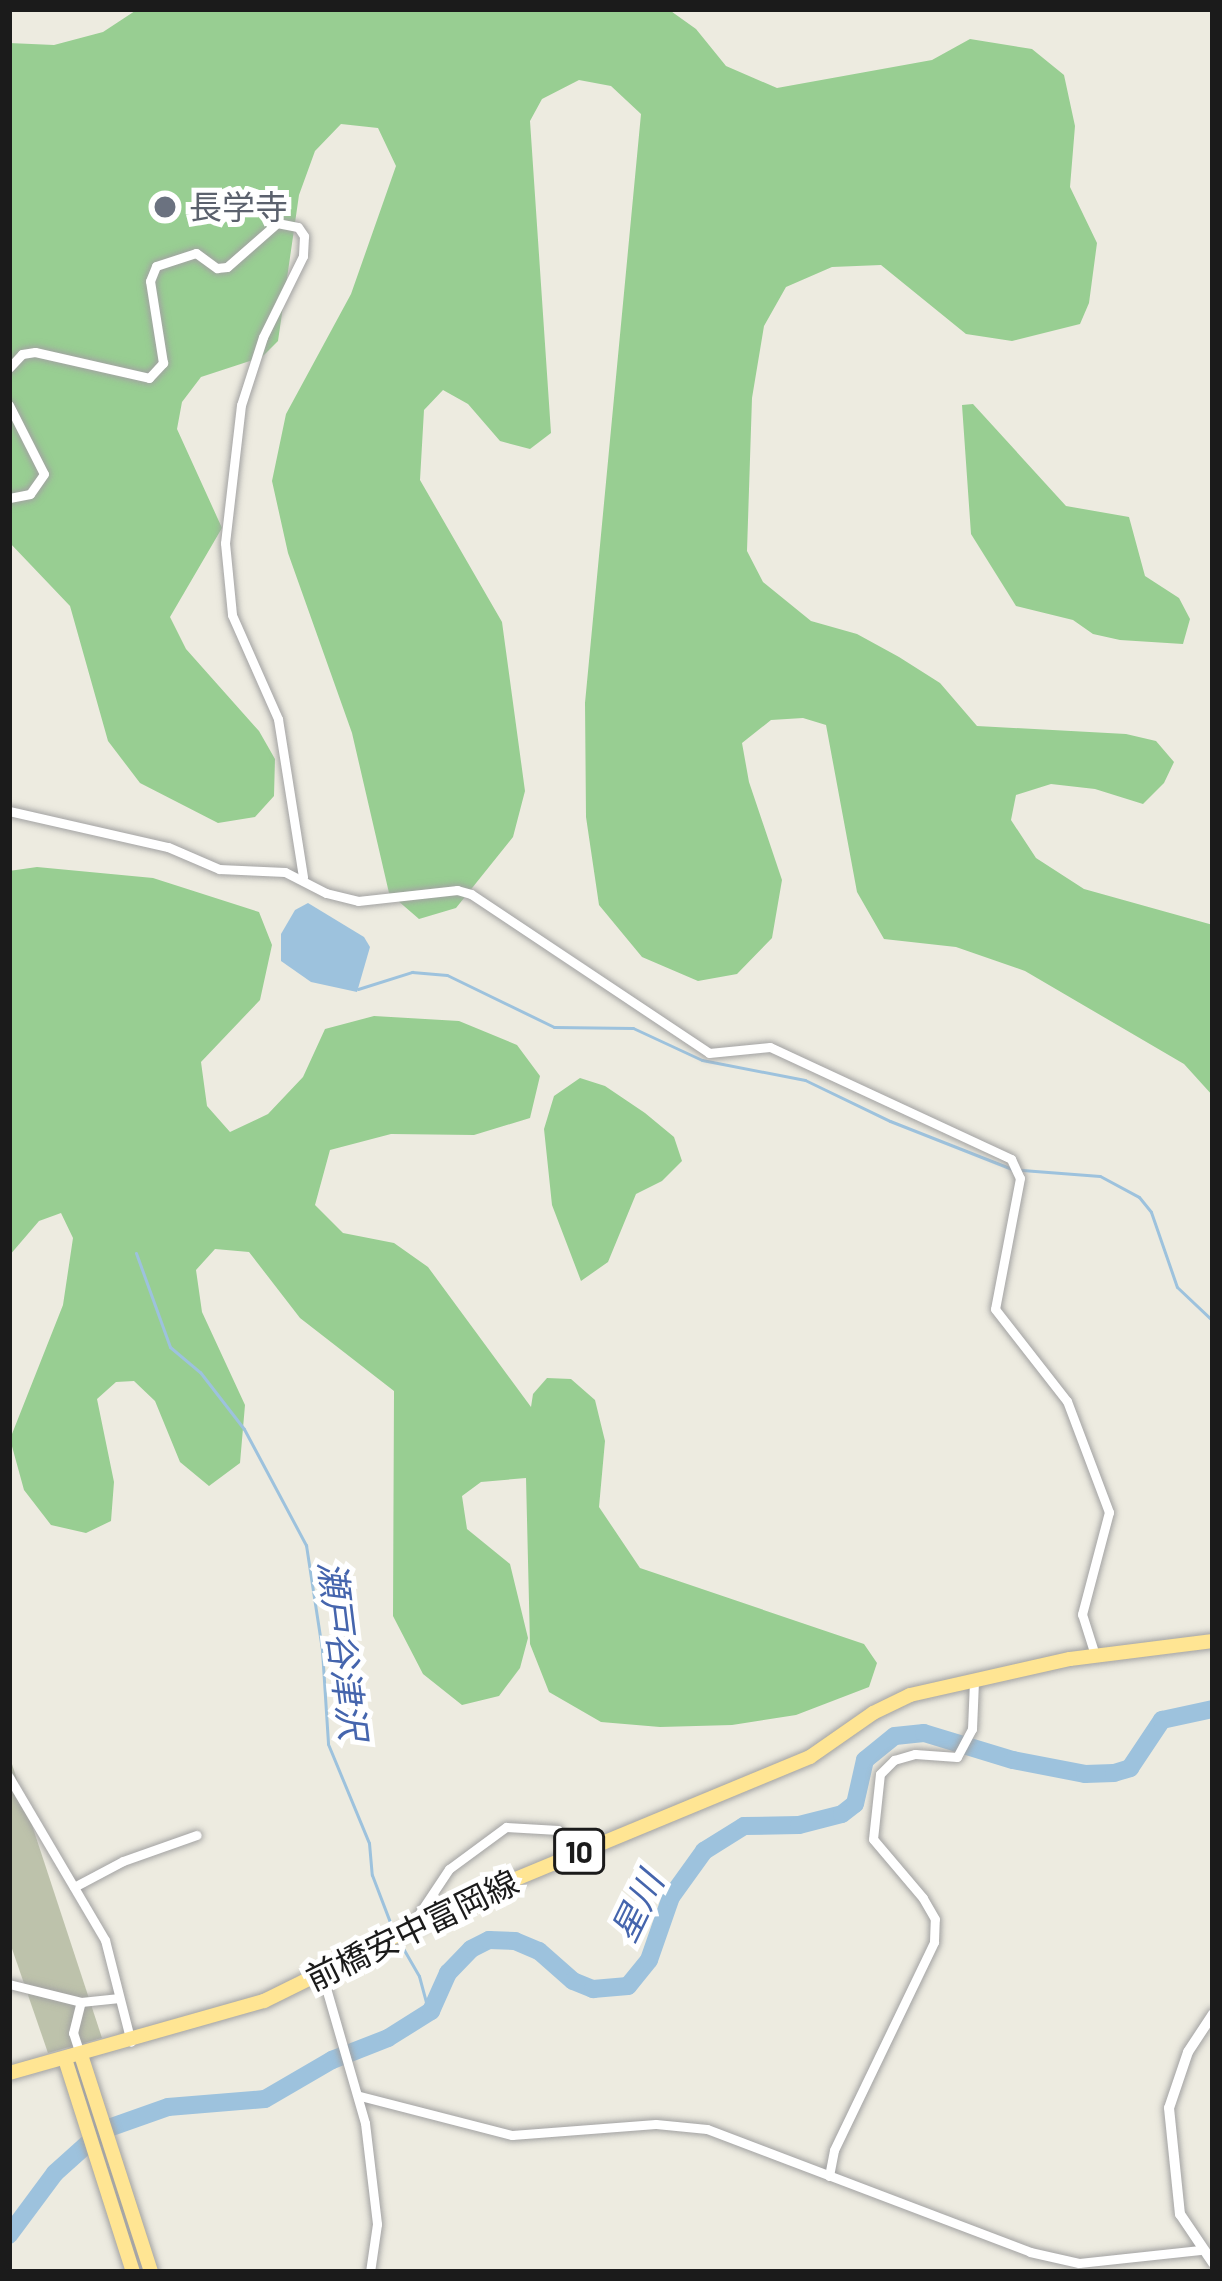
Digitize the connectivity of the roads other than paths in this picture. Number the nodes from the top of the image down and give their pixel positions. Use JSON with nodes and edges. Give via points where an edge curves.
{"nodes":[{"id":1,"x":9,"y":368,"type":"edge"},
{"id":2,"x":9,"y":405,"type":"edge"},
{"id":3,"x":9,"y":498,"type":"edge"},
{"id":4,"x":9,"y":811,"type":"edge"},
{"id":5,"x":303,"y":877,"type":"junction"},
{"id":6,"x":1213,"y":1641,"type":"edge"},
{"id":7,"x":1095,"y":1655,"type":"junction"},
{"id":8,"x":974,"y":1681,"type":"junction"},
{"id":9,"x":9,"y":1777,"type":"edge"},
{"id":10,"x":197,"y":1835,"type":"dead end"},
{"id":11,"x":568,"y":1856,"type":"junction"},
{"id":12,"x":74,"y":1887,"type":"junction"},
{"id":13,"x":411,"y":1926,"type":"junction"},
{"id":14,"x":322,"y":1974,"type":"junction"},
{"id":15,"x":9,"y":1984,"type":"edge"},
{"id":16,"x":117,"y":1998,"type":"junction"},
{"id":17,"x":81,"y":2002,"type":"junction"},
{"id":18,"x":1213,"y":2014,"type":"edge"},
{"id":19,"x":131,"y":2042,"type":"junction"},
{"id":20,"x":73,"y":2057,"type":"junction"},
{"id":21,"x":9,"y":2073,"type":"edge"},
{"id":22,"x":360,"y":2096,"type":"junction"},
{"id":23,"x":829,"y":2176,"type":"junction"},
{"id":24,"x":1201,"y":2250,"type":"junction"},
{"id":25,"x":1213,"y":2263,"type":"edge"},
{"id":26,"x":1101,"y":2267,"type":"edge"},
{"id":27,"x":133,"y":2272,"type":"edge"},
{"id":28,"x":151,"y":2272,"type":"edge"},
{"id":29,"x":370,"y":2272,"type":"edge"}],
"edges":[{"from":1,"to":5,"type":"street","via":[[35,352],[149,378],[163,363],[149,281],[156,266],[196,253],[227,267],[277,223],[304,236],[303,256],[263,337],[241,406],[225,543],[232,615],[278,719]]},
{"from":2,"to":3,"type":"street","via":[[44,474],[30,494]]},
{"from":4,"to":5,"type":"street","via":[[169,848],[219,869]]},
{"from":5,"to":7,"type":"street","via":[[358,901],[470,894],[709,1053],[770,1047],[1015,1162],[1020,1178],[995,1309],[1067,1401],[1109,1512],[1082,1614]]},
{"from":6,"to":7,"type":"main road","name":"前橋安中富岡線","number":"10"},
{"from":7,"to":8,"type":"main road","name":"前橋安中富岡線","number":"10"},
{"from":8,"to":11,"type":"main road","name":"前橋安中富岡線","number":"10","via":[[910,1695],[810,1757]]},
{"from":8,"to":23,"type":"street","via":[[973,1729],[957,1757],[915,1754],[880,1774],[873,1839],[923,1898],[934,1942],[834,2150]]},
{"from":9,"to":12,"type":"street"},
{"from":10,"to":12,"type":"street"},
{"from":11,"to":13,"type":"main road","name":"前橋安中富岡線","number":"10"},
{"from":11,"to":13,"type":"street","via":[[558,1829],[506,1827],[448,1869]]},
{"from":12,"to":16,"type":"street","via":[[105,1940]]},
{"from":13,"to":14,"type":"main road","name":"前橋安中富岡線","number":"10"},
{"from":14,"to":19,"type":"main road","name":"前橋安中富岡線","number":"10","via":[[264,2002]]},
{"from":14,"to":22,"type":"street"},
{"from":15,"to":17,"type":"street"},
{"from":16,"to":17,"type":"street"},
{"from":16,"to":19,"type":"street"},
{"from":17,"to":20,"type":"street"},
{"from":18,"to":24,"type":"street","via":[[1188,2052],[1169,2108],[1180,2214]]},
{"from":19,"to":20,"type":"main road","name":"前橋安中富岡線","number":"10"},
{"from":20,"to":21,"type":"main road","name":"前橋安中富岡線","number":"10"},
{"from":20,"to":27,"type":"main road"},
{"from":20,"to":28,"type":"main road"},
{"from":22,"to":23,"type":"street","via":[[512,2135],[689,2126]]},
{"from":22,"to":29,"type":"street","via":[[376,2224]]},
{"from":23,"to":26,"type":"street","via":[[1030,2252]]},
{"from":24,"to":25,"type":"street"},
{"from":24,"to":26,"type":"street"}]}
